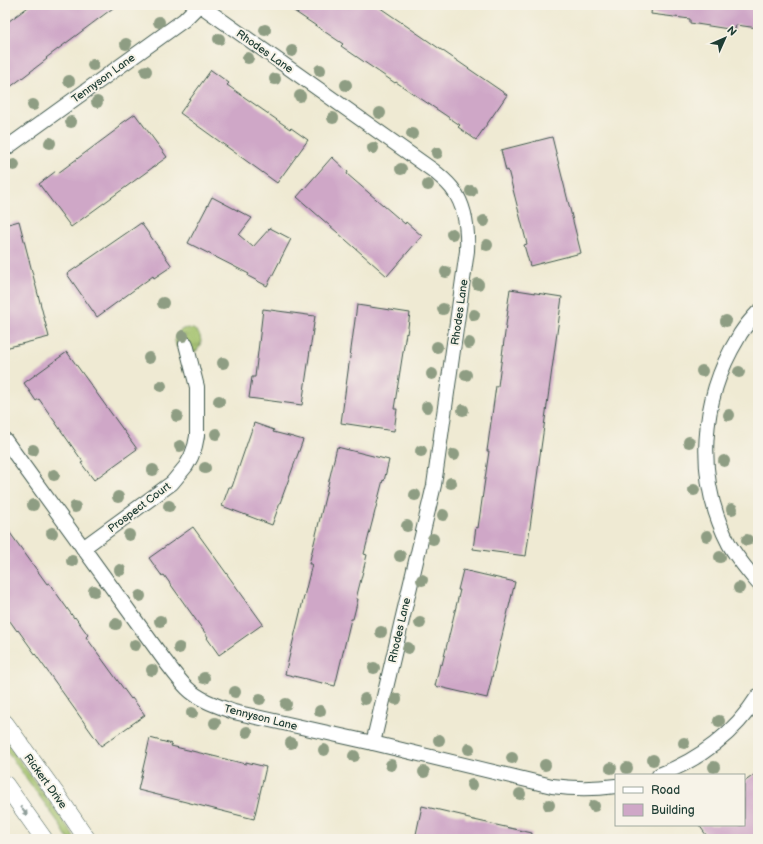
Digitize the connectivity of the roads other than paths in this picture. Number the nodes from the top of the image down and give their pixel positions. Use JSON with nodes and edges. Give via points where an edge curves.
{"nodes":[{"id":1,"x":199,"y":5,"type":"edge"},
{"id":2,"x":5,"y":149,"type":"edge"},
{"id":3,"x":758,"y":312,"type":"edge"},
{"id":4,"x":186,"y":344,"type":"dead end"},
{"id":5,"x":5,"y":440,"type":"edge"},
{"id":6,"x":84,"y":548,"type":"junction"},
{"id":7,"x":758,"y":583,"type":"edge"},
{"id":8,"x":758,"y":696,"type":"edge"},
{"id":9,"x":5,"y":723,"type":"edge"},
{"id":10,"x":373,"y":743,"type":"junction"},
{"id":11,"x":661,"y":774,"type":"edge"},
{"id":12,"x":5,"y":784,"type":"edge"},
{"id":13,"x":615,"y":786,"type":"edge"},
{"id":14,"x":44,"y":839,"type":"edge"},
{"id":15,"x":87,"y":839,"type":"edge"}],
"edges":[{"from":1,"to":2,"type":"street","name":"Tennyson Lane","via":[[184,20]]},
{"from":1,"to":10,"type":"street","name":"Rhodes Lane","via":[[434,171],[454,191],[465,216],[467,251],[434,485]]},
{"from":3,"to":7,"type":"street","via":[[737,338],[723,366],[707,426],[706,452],[711,497],[719,521],[729,544]]},
{"from":4,"to":6,"type":"street","name":"Prospect Court","via":[[196,387],[197,436],[191,457],[172,483]]},
{"from":5,"to":6,"type":"street","name":"Tennyson Lane"},
{"from":6,"to":10,"type":"street","name":"Tennyson Lane","via":[[187,689],[234,712]]},
{"from":8,"to":11,"type":"street","via":[[739,721],[710,748]]},
{"from":9,"to":15,"type":"street","name":"Rickert Drive"},
{"from":10,"to":13,"type":"street","name":"Tennyson Lane","via":[[552,786],[590,789]]},
{"from":12,"to":14,"type":"street","one_way":true}]}
